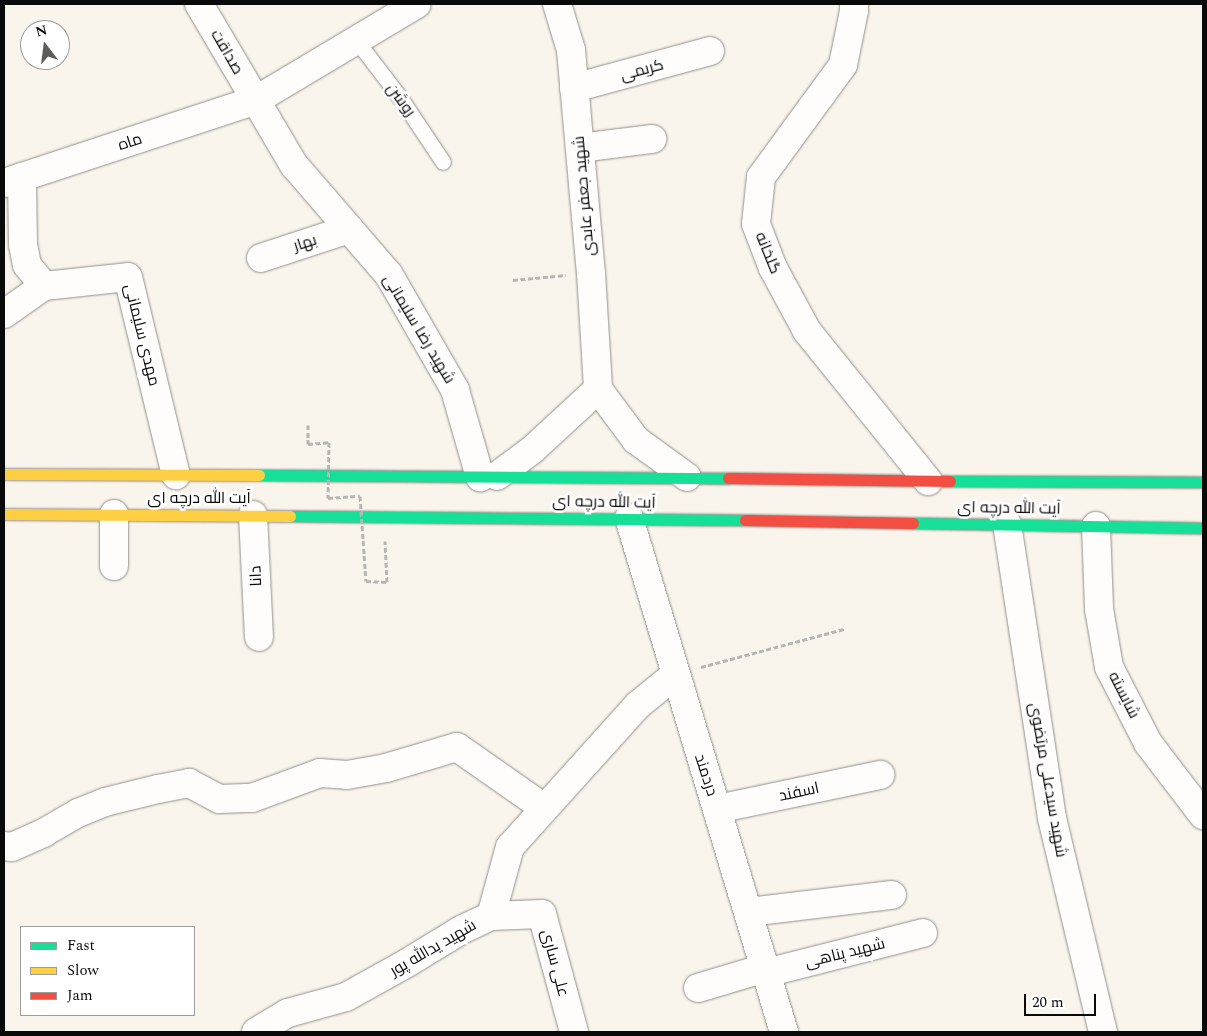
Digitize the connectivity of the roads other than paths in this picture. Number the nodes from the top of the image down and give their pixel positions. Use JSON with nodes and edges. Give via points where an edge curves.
{"nodes":[{"id":1,"x":199,"y":4,"type":"edge"},
{"id":2,"x":417,"y":4,"type":"edge"},
{"id":3,"x":557,"y":4,"type":"edge"},
{"id":4,"x":854,"y":4,"type":"edge"},
{"id":5,"x":356,"y":40,"type":"junction"},
{"id":6,"x":710,"y":51,"type":"dead end"},
{"id":7,"x":574,"y":88,"type":"junction"},
{"id":8,"x":256,"y":100,"type":"junction"},
{"id":9,"x":652,"y":139,"type":"dead end"},
{"id":10,"x":580,"y":148,"type":"junction"},
{"id":11,"x":443,"y":162,"type":"dead end"},
{"id":12,"x":13,"y":180,"type":"edge"},
{"id":13,"x":349,"y":229,"type":"junction"},
{"id":14,"x":262,"y":258,"type":"dead end"},
{"id":15,"x":44,"y":286,"type":"junction"},
{"id":16,"x":4,"y":314,"type":"edge"},
{"id":17,"x":598,"y":390,"type":"junction"},
{"id":18,"x":4,"y":474,"type":"edge"},
{"id":19,"x":176,"y":474,"type":"junction"},
{"id":20,"x":488,"y":477,"type":"junction"},
{"id":21,"x":688,"y":477,"type":"junction"},
{"id":22,"x":928,"y":482,"type":"junction"},
{"id":23,"x":1203,"y":482,"type":"edge"},
{"id":24,"x":114,"y":509,"type":"junction"},
{"id":25,"x":4,"y":514,"type":"edge"},
{"id":26,"x":254,"y":515,"type":"junction"},
{"id":27,"x":629,"y":518,"type":"junction"},
{"id":28,"x":1007,"y":524,"type":"junction"},
{"id":29,"x":1096,"y":526,"type":"junction"},
{"id":30,"x":1203,"y":528,"type":"edge"},
{"id":31,"x":114,"y":566,"type":"dead end"},
{"id":32,"x":259,"y":636,"type":"dead end"},
{"id":33,"x":676,"y":674,"type":"junction"},
{"id":34,"x":880,"y":775,"type":"dead end"},
{"id":35,"x":544,"y":808,"type":"junction"},
{"id":36,"x":717,"y":809,"type":"junction"},
{"id":37,"x":1203,"y":815,"type":"edge"},
{"id":38,"x":4,"y":846,"type":"edge"},
{"id":39,"x":892,"y":895,"type":"dead end"},
{"id":40,"x":749,"y":912,"type":"junction"},
{"id":41,"x":491,"y":916,"type":"junction"},
{"id":42,"x":923,"y":933,"type":"dead end"},
{"id":43,"x":766,"y":970,"type":"junction"},
{"id":44,"x":698,"y":988,"type":"dead end"},
{"id":45,"x":256,"y":1032,"type":"edge"},
{"id":46,"x":574,"y":1032,"type":"edge"},
{"id":47,"x":784,"y":1032,"type":"edge"},
{"id":48,"x":1103,"y":1032,"type":"edge"}],
"edges":[{"from":1,"to":8,"type":"street","name":"صداقت"},
{"from":2,"to":5,"type":"street"},
{"from":3,"to":7,"type":"street","name":"شهید جعفر عابدی","via":[[571,50]]},
{"from":4,"to":22,"type":"street","name":"گلخانه","via":[[843,65],[761,177],[756,224],[773,268],[808,331]]},
{"from":5,"to":8,"type":"street"},
{"from":5,"to":11,"type":"lane","name":"روشن"},
{"from":6,"to":7,"type":"street","name":"کریمی"},
{"from":7,"to":10,"type":"street","name":"شهید جعفر عابدی"},
{"from":8,"to":12,"type":"street","name":"ماه"},
{"from":8,"to":13,"type":"street","name":"شهید رضا سلیمانی","via":[[294,165]]},
{"from":9,"to":10,"type":"street"},
{"from":10,"to":17,"type":"street","name":"شهید جعفر عابدی"},
{"from":12,"to":15,"type":"street","via":[[27,265]]},
{"from":13,"to":14,"type":"street","name":"بهار"},
{"from":13,"to":20,"type":"street","name":"شهید رضا سلیمانی","via":[[389,275],[456,390]]},
{"from":15,"to":16,"type":"street"},
{"from":15,"to":19,"type":"street","name":"مهدی سلیمانی","via":[[128,277]]},
{"from":17,"to":20,"type":"street","via":[[546,438]]},
{"from":17,"to":21,"type":"street","via":[[636,440]]},
{"from":18,"to":19,"type":"main road","name":"آیت الله درچه ای","via":[[114,479]]},
{"from":19,"to":20,"type":"main road","name":"آیت الله درچه ای"},
{"from":20,"to":21,"type":"main road","name":"آیت الله درچه ای"},
{"from":21,"to":22,"type":"main road","name":"آیت الله درچه ای"},
{"from":22,"to":23,"type":"main road","name":"آیت الله درچه ای"},
{"from":24,"to":25,"type":"main road","name":"آیت الله درچه ای"},
{"from":24,"to":26,"type":"main road","name":"آیت الله درچه ای"},
{"from":24,"to":31,"type":"street"},
{"from":26,"to":27,"type":"main road","name":"آیت الله درچه ای"},
{"from":26,"to":32,"type":"street","name":"دانا"},
{"from":27,"to":28,"type":"main road","name":"آیت الله درچه ای"},
{"from":27,"to":33,"type":"street","name":"دردمند"},
{"from":28,"to":29,"type":"main road","name":"آیت الله درچه ای"},
{"from":28,"to":48,"type":"street","name":"شهید سیدعلی مرتضوی","via":[[1052,818]]},
{"from":29,"to":30,"type":"main road","name":"آیت الله درچه ای"},
{"from":29,"to":37,"type":"street","name":"شایسته","via":[[1100,609],[1109,667],[1148,743]]},
{"from":33,"to":35,"type":"street","name":"شهید یدالله پور","via":[[638,705]]},
{"from":33,"to":36,"type":"street","name":"دردمند"},
{"from":34,"to":36,"type":"street","name":"اسفند"},
{"from":35,"to":38,"type":"street","via":[[457,747],[386,768],[346,775],[320,773],[252,798],[219,799],[189,783],[158,789],[105,802],[12,847]]},
{"from":35,"to":41,"type":"street","name":"شهید یدالله پور","via":[[510,847]]},
{"from":36,"to":40,"type":"street","name":"دردمند"},
{"from":39,"to":40,"type":"street"},
{"from":40,"to":43,"type":"street","name":"دردمند"},
{"from":41,"to":45,"type":"street","name":"شهید یدالله پور","via":[[346,996],[288,1013]]},
{"from":41,"to":46,"type":"street","name":"علی ساری","via":[[542,914]]},
{"from":42,"to":43,"type":"street","name":"شهید پناهی"},
{"from":43,"to":44,"type":"street","name":"شهید پناهی"},
{"from":43,"to":47,"type":"street","name":"دردمند"}]}
